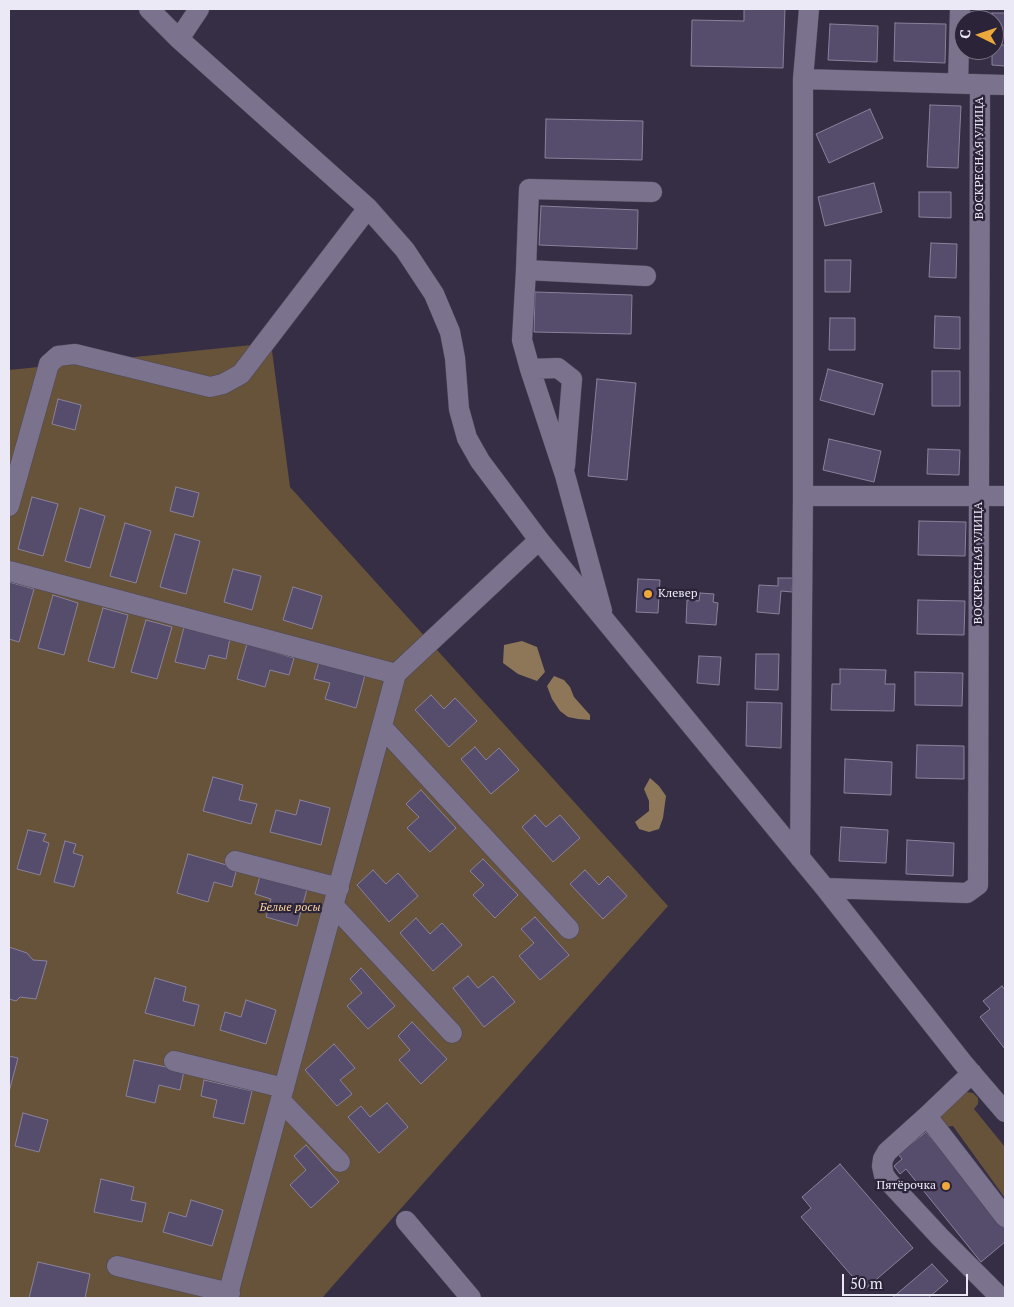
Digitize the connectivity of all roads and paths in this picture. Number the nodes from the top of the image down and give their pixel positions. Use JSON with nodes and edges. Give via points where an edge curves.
{"nodes":[{"id":1,"x":149,"y":9,"type":"edge"},
{"id":2,"x":199,"y":9,"type":"edge"},
{"id":3,"x":808,"y":9,"type":"edge"},
{"id":4,"x":960,"y":9,"type":"edge"},
{"id":5,"x":179,"y":39,"type":"junction"},
{"id":6,"x":803,"y":79,"type":"junction"},
{"id":7,"x":958,"y":83,"type":"junction"},
{"id":8,"x":980,"y":85,"type":"junction"},
{"id":9,"x":1005,"y":85,"type":"edge"},
{"id":10,"x":652,"y":192,"type":"dead end"},
{"id":11,"x":368,"y":208,"type":"junction"},
{"id":12,"x":526,"y":270,"type":"junction"},
{"id":13,"x":646,"y":276,"type":"dead end"},
{"id":14,"x":530,"y":369,"type":"junction"},
{"id":15,"x":565,"y":476,"type":"junction"},
{"id":16,"x":803,"y":496,"type":"junction"},
{"id":17,"x":979,"y":496,"type":"junction"},
{"id":18,"x":1005,"y":496,"type":"edge"},
{"id":19,"x":9,"y":506,"type":"edge"},
{"id":20,"x":539,"y":540,"type":"junction"},
{"id":21,"x":9,"y":571,"type":"edge"},
{"id":22,"x":604,"y":618,"type":"junction"},
{"id":23,"x":396,"y":674,"type":"junction"},
{"id":24,"x":382,"y":727,"type":"junction"},
{"id":25,"x":800,"y":858,"type":"junction"},
{"id":26,"x":235,"y":861,"type":"dead end"},
{"id":27,"x":825,"y":888,"type":"junction"},
{"id":28,"x":336,"y":897,"type":"junction"},
{"id":29,"x":569,"y":929,"type":"dead end"},
{"id":30,"x":452,"y":1033,"type":"dead end"},
{"id":31,"x":174,"y":1061,"type":"dead end"},
{"id":32,"x":972,"y":1072,"type":"junction"},
{"id":33,"x":283,"y":1095,"type":"junction"},
{"id":34,"x":1005,"y":1112,"type":"edge"},
{"id":35,"x":927,"y":1116,"type":"junction"},
{"id":36,"x":340,"y":1162,"type":"dead end"},
{"id":37,"x":1005,"y":1216,"type":"edge"},
{"id":38,"x":406,"y":1221,"type":"dead end"},
{"id":39,"x":117,"y":1266,"type":"dead end"},
{"id":40,"x":997,"y":1292,"type":"edge"},
{"id":41,"x":228,"y":1296,"type":"edge"},
{"id":42,"x":471,"y":1298,"type":"edge"}],
"edges":[{"from":1,"to":5,"type":"street"},
{"from":2,"to":5,"type":"street"},
{"from":3,"to":6,"type":"street"},
{"from":4,"to":7,"type":"street"},
{"from":5,"to":11,"type":"street"},
{"from":6,"to":7,"type":"street"},
{"from":6,"to":16,"type":"street"},
{"from":7,"to":8,"type":"street"},
{"from":8,"to":9,"type":"street"},
{"from":8,"to":17,"type":"street","name":"ВОСКРЕСНАЯ УЛИЦА"},
{"from":10,"to":12,"type":"street","via":[[529,189]]},
{"from":11,"to":19,"type":"street","via":[[241,374],[223,384],[210,387],[75,354],[58,356],[49,364]]},
{"from":11,"to":20,"type":"street","via":[[406,250],[434,294],[450,332],[459,409],[467,438],[480,461]]},
{"from":12,"to":13,"type":"street"},
{"from":12,"to":14,"type":"street","via":[[522,340]]},
{"from":14,"to":15,"type":"street"},
{"from":14,"to":15,"type":"street","via":[[558,368],[572,379]]},
{"from":15,"to":22,"type":"street"},
{"from":16,"to":17,"type":"street"},
{"from":16,"to":25,"type":"street"},
{"from":17,"to":18,"type":"street"},
{"from":17,"to":27,"type":"street","name":"ВОСКРЕСНАЯ УЛИЦА","via":[[978,885],[966,893]]},
{"from":20,"to":22,"type":"street"},
{"from":20,"to":23,"type":"street"},
{"from":21,"to":23,"type":"street"},
{"from":22,"to":25,"type":"street"},
{"from":23,"to":24,"type":"street"},
{"from":24,"to":28,"type":"street"},
{"from":24,"to":29,"type":"street"},
{"from":25,"to":27,"type":"street"},
{"from":26,"to":28,"type":"street"},
{"from":27,"to":32,"type":"street"},
{"from":28,"to":30,"type":"street"},
{"from":28,"to":33,"type":"street"},
{"from":31,"to":33,"type":"street"},
{"from":32,"to":34,"type":"street"},
{"from":32,"to":35,"type":"street"},
{"from":33,"to":36,"type":"street"},
{"from":33,"to":41,"type":"street"},
{"from":35,"to":37,"type":"street"},
{"from":35,"to":40,"type":"street","via":[[887,1152],[882,1166],[884,1175],[940,1237]]},
{"from":38,"to":42,"type":"street"},
{"from":39,"to":41,"type":"street"}]}
